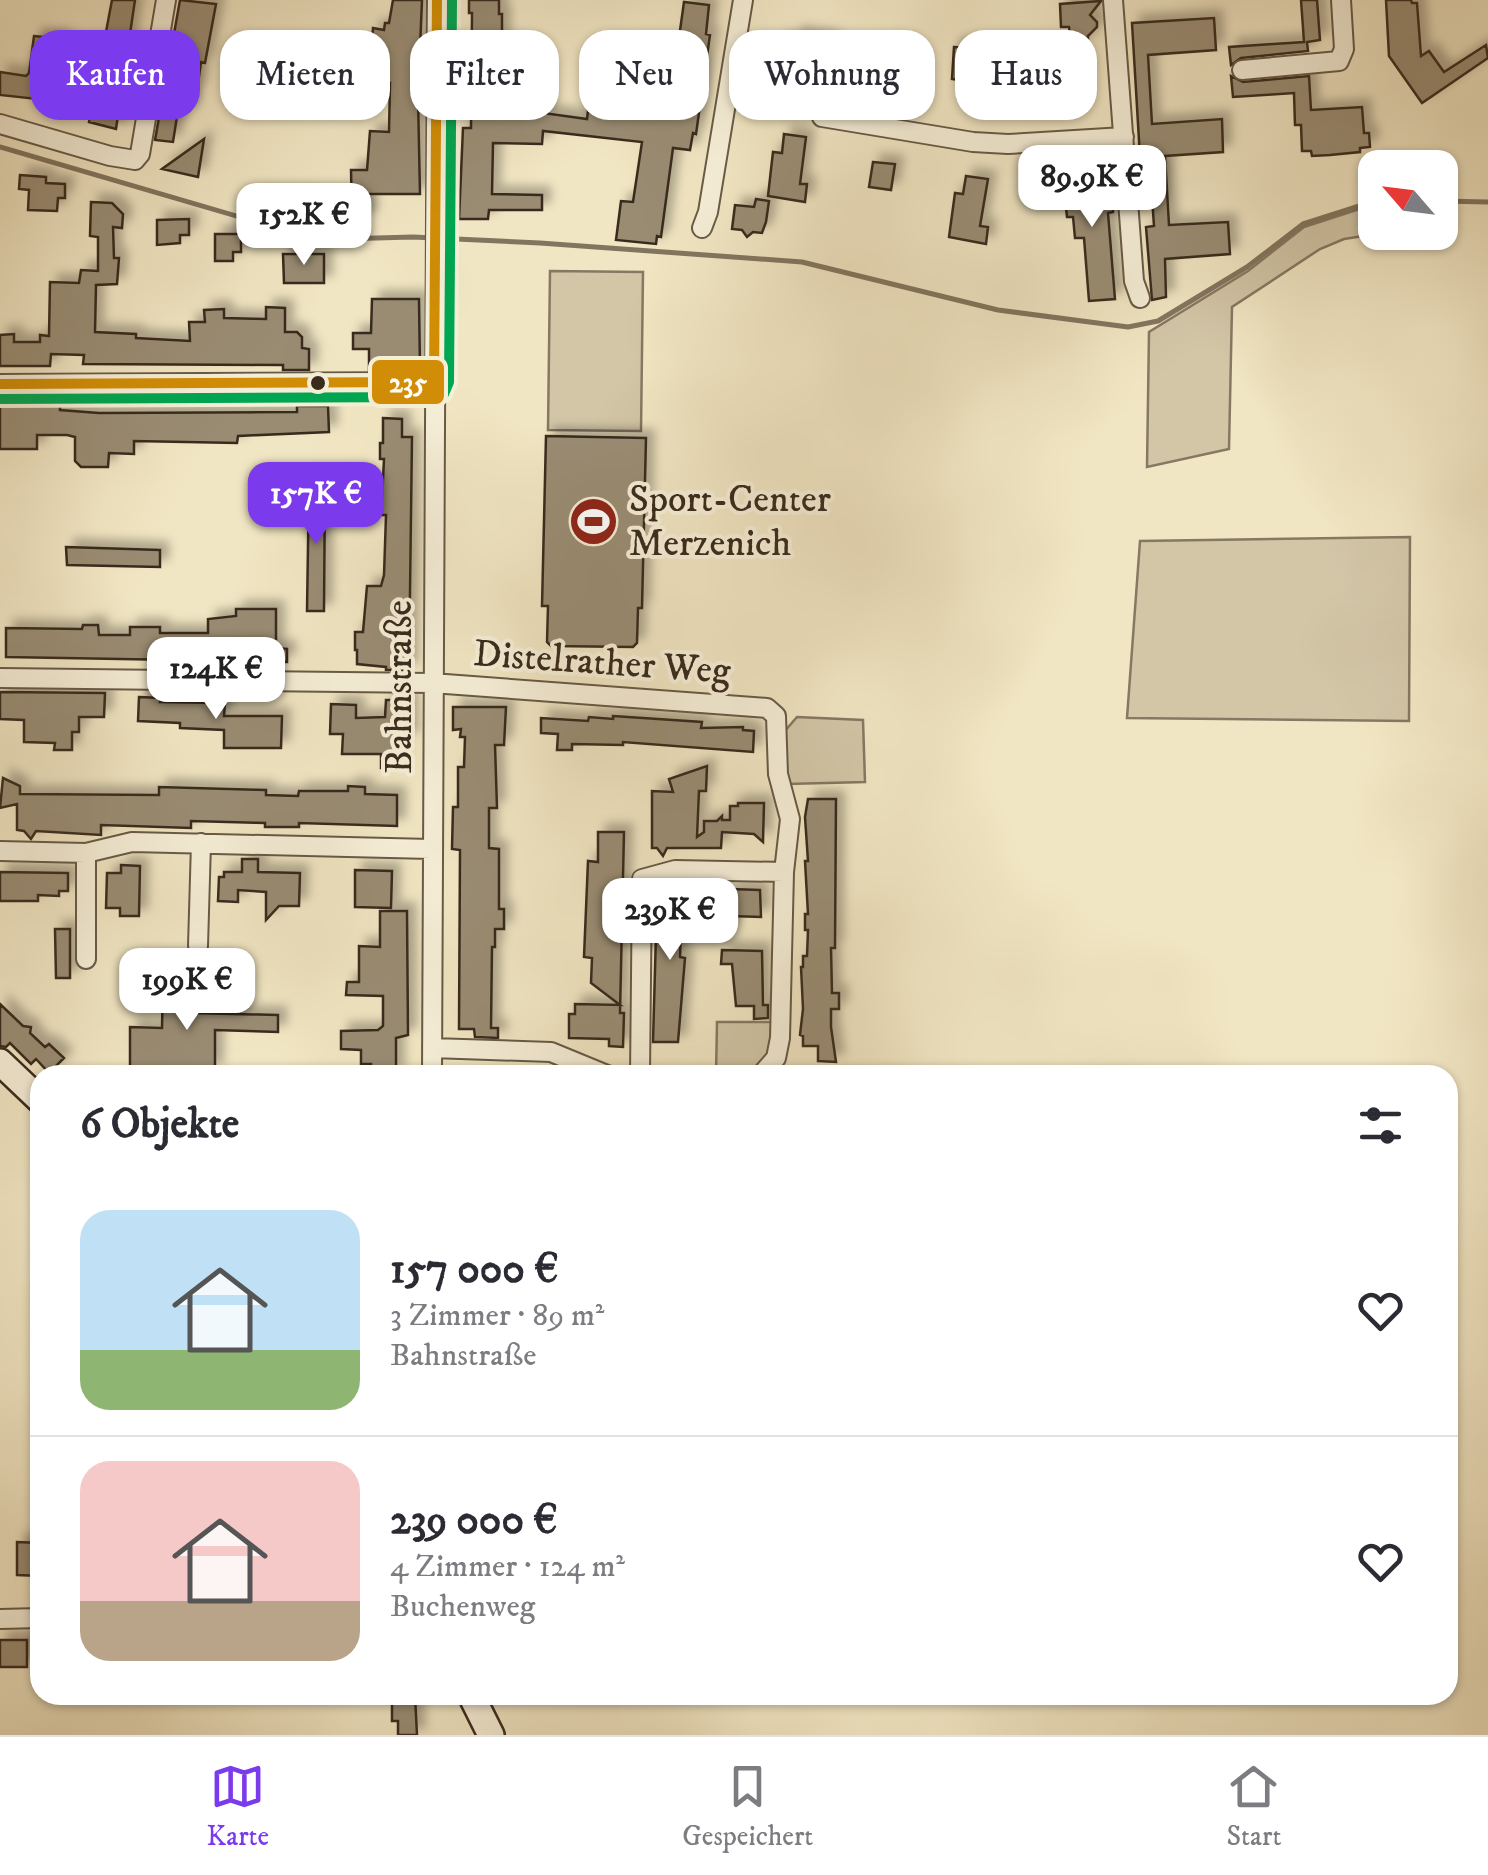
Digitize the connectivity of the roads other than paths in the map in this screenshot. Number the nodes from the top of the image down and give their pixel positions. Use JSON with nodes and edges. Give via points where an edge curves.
{"nodes":[{"id":1,"x":166,"y":0,"type":"edge"},
{"id":2,"x":437,"y":0,"type":"edge"},
{"id":3,"x":743,"y":0,"type":"edge"},
{"id":4,"x":1113,"y":0,"type":"edge"},
{"id":5,"x":1342,"y":0,"type":"edge"},
{"id":6,"x":1242,"y":70,"type":"dead end"},
{"id":7,"x":840,"y":120,"type":"edge"},
{"id":8,"x":0,"y":124,"type":"edge"},
{"id":9,"x":1124,"y":137,"type":"junction"},
{"id":10,"x":702,"y":228,"type":"dead end"},
{"id":11,"x":1140,"y":298,"type":"dead end"},
{"id":12,"x":434,"y":382,"type":"junction"},
{"id":13,"x":0,"y":384,"type":"edge"},
{"id":14,"x":0,"y":678,"type":"edge"},
{"id":15,"x":432,"y":683,"type":"junction"},
{"id":16,"x":200,"y":843,"type":"junction"},
{"id":17,"x":431,"y":849,"type":"junction"},
{"id":18,"x":0,"y":851,"type":"edge"},
{"id":19,"x":86,"y":853,"type":"junction"},
{"id":20,"x":784,"y":872,"type":"junction"},
{"id":21,"x":198,"y":946,"type":"dead end"},
{"id":22,"x":86,"y":959,"type":"dead end"},
{"id":23,"x":432,"y":1048,"type":"junction"},
{"id":24,"x":0,"y":1062,"type":"edge"},
{"id":25,"x":432,"y":1065,"type":"edge"},
{"id":26,"x":583,"y":1065,"type":"edge"},
{"id":27,"x":640,"y":1065,"type":"edge"},
{"id":28,"x":770,"y":1065,"type":"edge"},
{"id":29,"x":30,"y":1090,"type":"edge"},
{"id":30,"x":30,"y":1618,"type":"edge"},
{"id":31,"x":0,"y":1619,"type":"edge"},
{"id":32,"x":476,"y":1705,"type":"edge"},
{"id":33,"x":491,"y":1735,"type":"edge"}],
"edges":[{"from":1,"to":8,"type":"street","via":[[135,160]]},
{"from":2,"to":12,"type":"street","name":"Bahnstraße"},
{"from":3,"to":10,"type":"street"},
{"from":4,"to":9,"type":"street"},
{"from":5,"to":6,"type":"street","via":[[1340,61]]},
{"from":7,"to":9,"type":"street","via":[[973,142]]},
{"from":9,"to":11,"type":"street"},
{"from":12,"to":13,"type":"street"},
{"from":12,"to":15,"type":"street","name":"Bahnstraße"},
{"from":14,"to":15,"type":"street","name":"Distelrather Weg"},
{"from":15,"to":17,"type":"street","name":"Bahnstraße"},
{"from":15,"to":20,"type":"street","name":"Distelrather Weg","via":[[766,708],[776,716],[778,774],[790,818]]},
{"from":16,"to":17,"type":"street"},
{"from":16,"to":19,"type":"street","via":[[132,842]]},
{"from":16,"to":21,"type":"street"},
{"from":17,"to":23,"type":"street","name":"Bahnstraße"},
{"from":18,"to":19,"type":"street"},
{"from":19,"to":22,"type":"street"},
{"from":20,"to":27,"type":"street","via":[[675,870],[642,879]]},
{"from":20,"to":28,"type":"street","via":[[780,1038]]},
{"from":23,"to":25,"type":"street","name":"Bahnstraße"},
{"from":23,"to":26,"type":"street","via":[[551,1052]]},
{"from":24,"to":29,"type":"street"},
{"from":30,"to":31,"type":"street"},
{"from":32,"to":33,"type":"street"}]}
